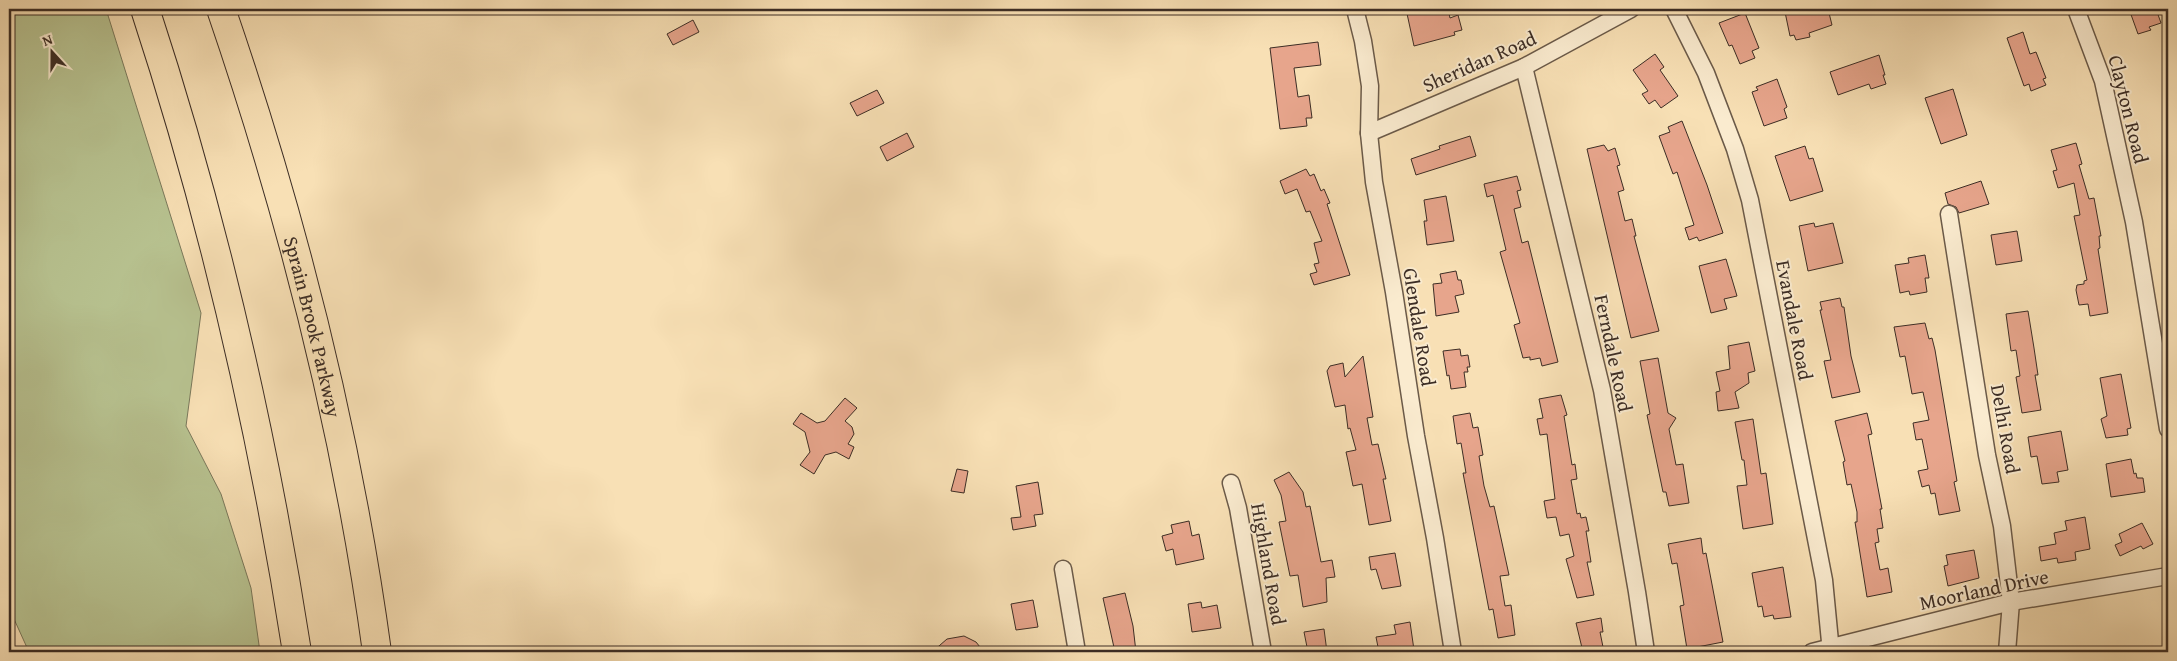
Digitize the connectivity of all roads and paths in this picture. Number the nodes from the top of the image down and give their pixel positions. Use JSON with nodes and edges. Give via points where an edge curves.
{"nodes":[{"id":1,"x":145,"y":9,"type":"edge"},
{"id":2,"x":221,"y":9,"type":"edge"},
{"id":3,"x":1355,"y":9,"type":"edge"},
{"id":4,"x":1631,"y":9,"type":"edge"},
{"id":5,"x":1674,"y":9,"type":"edge"},
{"id":6,"x":2076,"y":9,"type":"edge"},
{"id":7,"x":1524,"y":66,"type":"junction"},
{"id":8,"x":1369,"y":133,"type":"junction"},
{"id":9,"x":1949,"y":214,"type":"dead end"},
{"id":10,"x":2168,"y":429,"type":"edge"},
{"id":11,"x":1231,"y":483,"type":"dead end"},
{"id":12,"x":1063,"y":569,"type":"dead end"},
{"id":13,"x":2168,"y":576,"type":"edge"},
{"id":14,"x":2011,"y":602,"type":"junction"},
{"id":15,"x":1831,"y":650,"type":"edge"},
{"id":16,"x":297,"y":652,"type":"edge"},
{"id":17,"x":377,"y":652,"type":"edge"},
{"id":18,"x":1077,"y":652,"type":"edge"},
{"id":19,"x":1263,"y":652,"type":"edge"},
{"id":20,"x":1453,"y":652,"type":"edge"},
{"id":21,"x":1646,"y":652,"type":"edge"},
{"id":22,"x":1812,"y":652,"type":"edge"},
{"id":23,"x":2007,"y":652,"type":"edge"}],
"edges":[{"from":1,"to":16,"type":"highway","via":[[183,132],[227,297],[264,463]]},
{"from":2,"to":17,"type":"highway","name":"Sprain Brook Parkway","via":[[270,159],[315,323],[352,490]]},
{"from":3,"to":8,"type":"street","name":"Glendale Road","via":[[1370,86]]},
{"from":4,"to":7,"type":"street","name":"Sheridan Road"},
{"from":5,"to":15,"type":"street","name":"Evandale Road","via":[[1706,73],[1735,149],[1750,200],[1824,580]]},
{"from":6,"to":10,"type":"street","name":"Clayton Road","via":[[2103,81],[2134,222]]},
{"from":7,"to":8,"type":"street","name":"Sheridan Road"},
{"from":7,"to":21,"type":"street","name":"Ferndale Road","via":[[1602,390]]},
{"from":8,"to":20,"type":"street","name":"Glendale Road","via":[[1374,182]]},
{"from":9,"to":14,"type":"street","name":"Delhi Road","via":[[1987,455],[2002,526]]},
{"from":11,"to":19,"type":"street","name":"Highland Road"},
{"from":12,"to":18,"type":"street"},
{"from":13,"to":14,"type":"street","name":"Moorland Drive"},
{"from":14,"to":15,"type":"street","name":"Moorland Drive"},
{"from":14,"to":23,"type":"street","name":"Delhi Road"},
{"from":15,"to":22,"type":"street","name":"Moorland Drive"}]}
